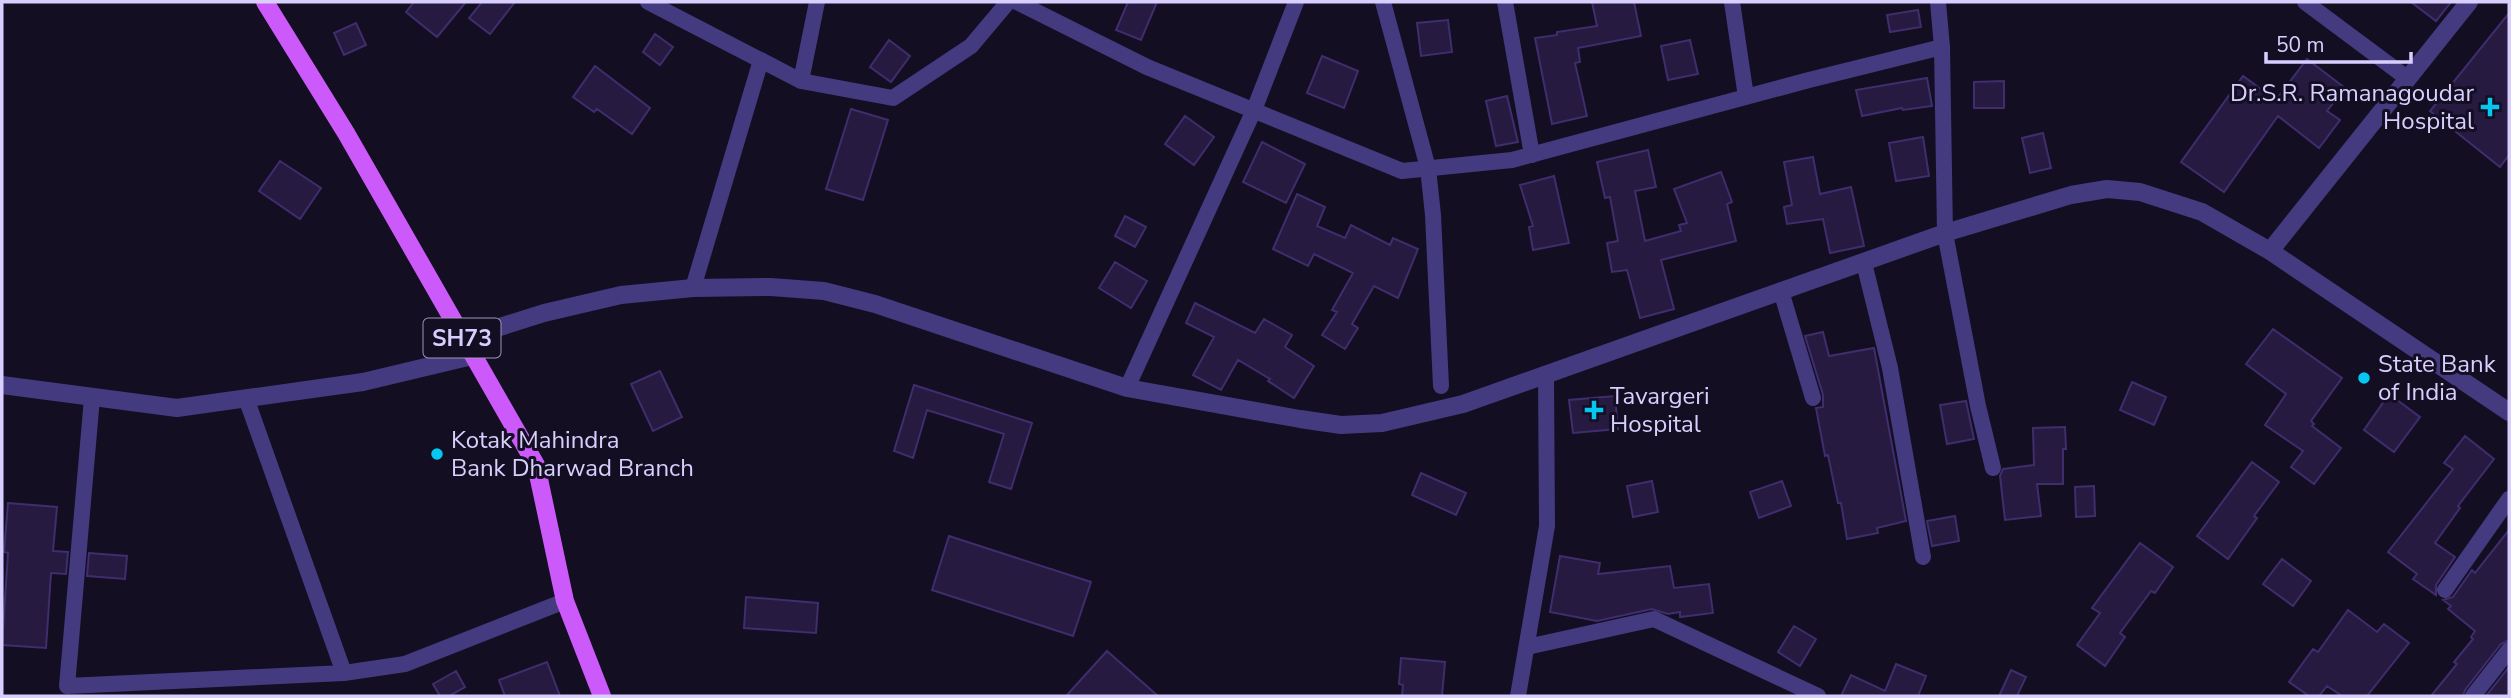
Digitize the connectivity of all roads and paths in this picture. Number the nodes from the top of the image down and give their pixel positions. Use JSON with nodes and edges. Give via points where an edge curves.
{"nodes":[{"id":1,"x":265,"y":2,"type":"edge"},
{"id":2,"x":648,"y":2,"type":"edge"},
{"id":3,"x":817,"y":2,"type":"edge"},
{"id":4,"x":1008,"y":2,"type":"edge"},
{"id":5,"x":1017,"y":2,"type":"edge"},
{"id":6,"x":1296,"y":2,"type":"edge"},
{"id":7,"x":1382,"y":2,"type":"edge"},
{"id":8,"x":1505,"y":2,"type":"edge"},
{"id":9,"x":1732,"y":2,"type":"edge"},
{"id":10,"x":1938,"y":2,"type":"edge"},
{"id":11,"x":2305,"y":2,"type":"edge"},
{"id":12,"x":2469,"y":2,"type":"edge"},
{"id":13,"x":672,"y":7,"type":"edge"},
{"id":14,"x":1942,"y":47,"type":"junction"},
{"id":15,"x":761,"y":60,"type":"junction"},
{"id":16,"x":2407,"y":78,"type":"junction"},
{"id":17,"x":801,"y":81,"type":"junction"},
{"id":18,"x":1746,"y":97,"type":"junction"},
{"id":19,"x":1254,"y":110,"type":"junction"},
{"id":20,"x":1532,"y":155,"type":"junction"},
{"id":21,"x":1428,"y":168,"type":"junction"},
{"id":22,"x":1945,"y":233,"type":"junction"},
{"id":23,"x":2270,"y":251,"type":"junction"},
{"id":24,"x":1864,"y":263,"type":"junction"},
{"id":25,"x":693,"y":288,"type":"junction"},
{"id":26,"x":1781,"y":291,"type":"junction"},
{"id":27,"x":462,"y":339,"type":"junction"},
{"id":28,"x":472,"y":356,"type":"junction"},
{"id":29,"x":1546,"y":376,"type":"junction"},
{"id":30,"x":2,"y":385,"type":"edge"},
{"id":31,"x":1441,"y":386,"type":"dead end"},
{"id":32,"x":1127,"y":388,"type":"junction"},
{"id":33,"x":92,"y":398,"type":"junction"},
{"id":34,"x":246,"y":398,"type":"junction"},
{"id":35,"x":1814,"y":398,"type":"dead end"},
{"id":36,"x":2509,"y":412,"type":"edge"},
{"id":37,"x":1993,"y":468,"type":"dead end"},
{"id":38,"x":2509,"y":499,"type":"edge"},
{"id":39,"x":1923,"y":557,"type":"dead end"},
{"id":40,"x":2445,"y":590,"type":"dead end"},
{"id":41,"x":565,"y":601,"type":"junction"},
{"id":42,"x":1527,"y":647,"type":"junction"},
{"id":43,"x":2509,"y":650,"type":"edge"},
{"id":44,"x":344,"y":673,"type":"junction"},
{"id":45,"x":602,"y":696,"type":"edge"},
{"id":46,"x":1518,"y":696,"type":"edge"},
{"id":47,"x":1818,"y":696,"type":"edge"},
{"id":48,"x":2473,"y":696,"type":"edge"}],
"edges":[{"from":1,"to":27,"type":"main road","number":"SH73","via":[[346,133]]},
{"from":2,"to":13,"type":"street"},
{"from":3,"to":17,"type":"street"},
{"from":4,"to":17,"type":"street","via":[[971,46],[892,98]]},
{"from":5,"to":19,"type":"street","via":[[1147,67]]},
{"from":6,"to":19,"type":"street"},
{"from":7,"to":21,"type":"street"},
{"from":8,"to":20,"type":"street"},
{"from":9,"to":18,"type":"street"},
{"from":10,"to":14,"type":"street"},
{"from":11,"to":16,"type":"street"},
{"from":12,"to":16,"type":"street"},
{"from":13,"to":15,"type":"street"},
{"from":14,"to":18,"type":"street"},
{"from":14,"to":22,"type":"street"},
{"from":15,"to":17,"type":"street"},
{"from":15,"to":25,"type":"street"},
{"from":16,"to":23,"type":"street"},
{"from":18,"to":20,"type":"street"},
{"from":19,"to":21,"type":"street","via":[[1402,171]]},
{"from":19,"to":32,"type":"street"},
{"from":20,"to":21,"type":"street"},
{"from":21,"to":31,"type":"street"},
{"from":22,"to":23,"type":"street","via":[[2071,195],[2107,189],[2140,192],[2202,212]]},
{"from":22,"to":24,"type":"street"},
{"from":22,"to":37,"type":"street"},
{"from":23,"to":36,"type":"street"},
{"from":24,"to":26,"type":"street"},
{"from":24,"to":39,"type":"street","via":[[1890,368]]},
{"from":25,"to":27,"type":"street","via":[[621,295]]},
{"from":25,"to":32,"type":"street","via":[[824,291]]},
{"from":26,"to":29,"type":"street"},
{"from":26,"to":35,"type":"street"},
{"from":27,"to":28,"type":"main road","number":"SH73"},
{"from":28,"to":34,"type":"street","via":[[363,382]]},
{"from":28,"to":41,"type":"main road","number":"SH73","via":[[536,465]]},
{"from":29,"to":32,"type":"street","via":[[1464,404],[1382,423],[1355,424],[1300,419]]},
{"from":29,"to":42,"type":"street","via":[[1547,526]]},
{"from":30,"to":33,"type":"street"},
{"from":33,"to":34,"type":"street","via":[[177,408]]},
{"from":33,"to":44,"type":"street","via":[[66,686]]},
{"from":34,"to":44,"type":"street"},
{"from":38,"to":40,"type":"street"},
{"from":41,"to":44,"type":"street","via":[[405,664]]},
{"from":41,"to":45,"type":"main road","number":"SH73"},
{"from":42,"to":46,"type":"street"},
{"from":42,"to":47,"type":"street","via":[[1654,619]]},
{"from":43,"to":48,"type":"street"}]}
